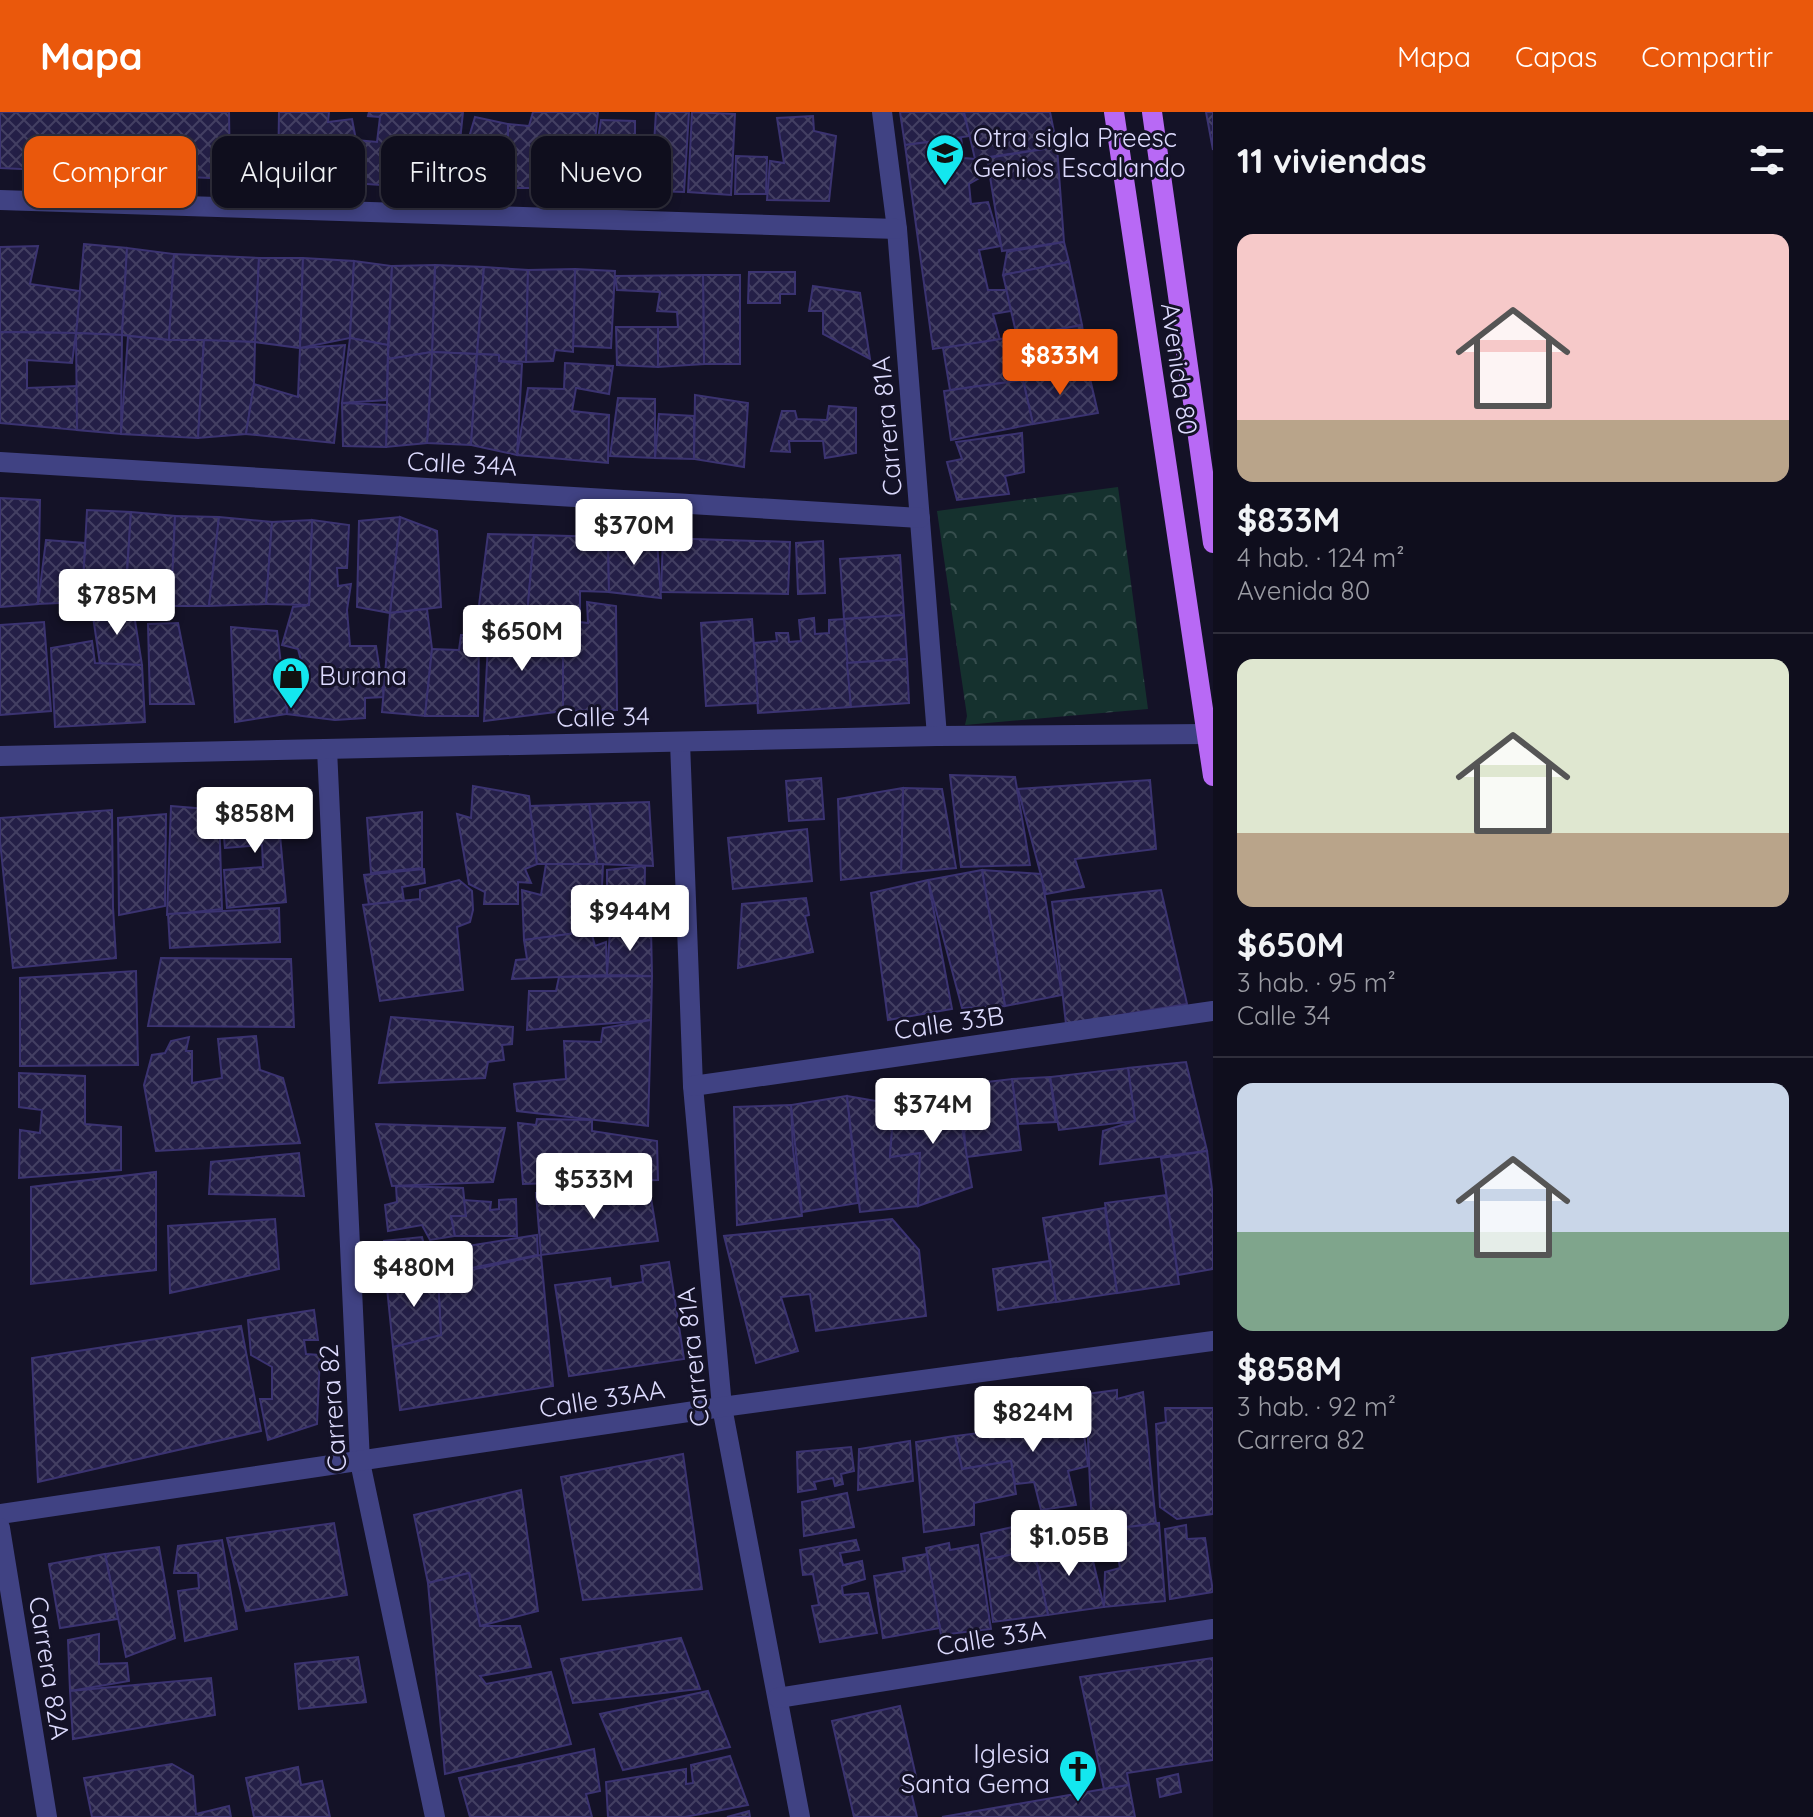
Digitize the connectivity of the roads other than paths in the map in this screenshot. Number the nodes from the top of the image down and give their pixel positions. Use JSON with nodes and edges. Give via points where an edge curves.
{"nodes":[{"id":1,"x":882,"y":112,"type":"edge"},
{"id":2,"x":1114,"y":112,"type":"edge"},
{"id":3,"x":1152,"y":112,"type":"edge"},
{"id":4,"x":0,"y":200,"type":"edge"},
{"id":5,"x":897,"y":229,"type":"junction"},
{"id":6,"x":0,"y":462,"type":"edge"},
{"id":7,"x":920,"y":518,"type":"junction"},
{"id":8,"x":1213,"y":543,"type":"edge"},
{"id":9,"x":1207,"y":734,"type":"junction"},
{"id":10,"x":937,"y":736,"type":"junction"},
{"id":11,"x":680,"y":742,"type":"junction"},
{"id":12,"x":327,"y":749,"type":"junction"},
{"id":13,"x":0,"y":756,"type":"edge"},
{"id":14,"x":1213,"y":776,"type":"edge"},
{"id":15,"x":1213,"y":1011,"type":"edge"},
{"id":16,"x":693,"y":1086,"type":"junction"},
{"id":17,"x":1213,"y":1341,"type":"edge"},
{"id":18,"x":722,"y":1407,"type":"junction"},
{"id":19,"x":360,"y":1462,"type":"junction"},
{"id":20,"x":0,"y":1514,"type":"edge"},
{"id":21,"x":0,"y":1528,"type":"edge"},
{"id":22,"x":1213,"y":1629,"type":"edge"},
{"id":23,"x":778,"y":1698,"type":"junction"},
{"id":24,"x":47,"y":1817,"type":"edge"},
{"id":25,"x":435,"y":1817,"type":"edge"},
{"id":26,"x":800,"y":1817,"type":"edge"}],
"edges":[{"from":1,"to":5,"type":"street","name":"Carrera 81A"},
{"from":2,"to":9,"type":"main road","name":"Avenida 80"},
{"from":3,"to":8,"type":"main road","name":"Avenida 80"},
{"from":4,"to":5,"type":"street"},
{"from":5,"to":7,"type":"street","name":"Carrera 81A"},
{"from":6,"to":7,"type":"street","name":"Calle 34A"},
{"from":7,"to":10,"type":"street","name":"Carrera 81A"},
{"from":9,"to":10,"type":"street","name":"Calle 34"},
{"from":9,"to":14,"type":"main road","name":"Avenida 80"},
{"from":10,"to":11,"type":"street","name":"Calle 34"},
{"from":11,"to":12,"type":"street","name":"Calle 34"},
{"from":11,"to":16,"type":"street","name":"Carrera 81A"},
{"from":12,"to":13,"type":"street","name":"Calle 34"},
{"from":12,"to":19,"type":"street","name":"Carrera 82"},
{"from":15,"to":16,"type":"street","name":"Calle 33B"},
{"from":16,"to":18,"type":"street","name":"Carrera 81A"},
{"from":17,"to":18,"type":"street","name":"Calle 33AA"},
{"from":18,"to":19,"type":"street","name":"Calle 33AA"},
{"from":18,"to":23,"type":"street","name":"Carrera 81A"},
{"from":19,"to":20,"type":"street","name":"Calle 33AA"},
{"from":19,"to":25,"type":"street","name":"Carrera 82"},
{"from":21,"to":24,"type":"street","name":"Carrera 82A"},
{"from":22,"to":23,"type":"street","name":"Calle 33A"},
{"from":23,"to":26,"type":"street","name":"Carrera 81A"}]}
